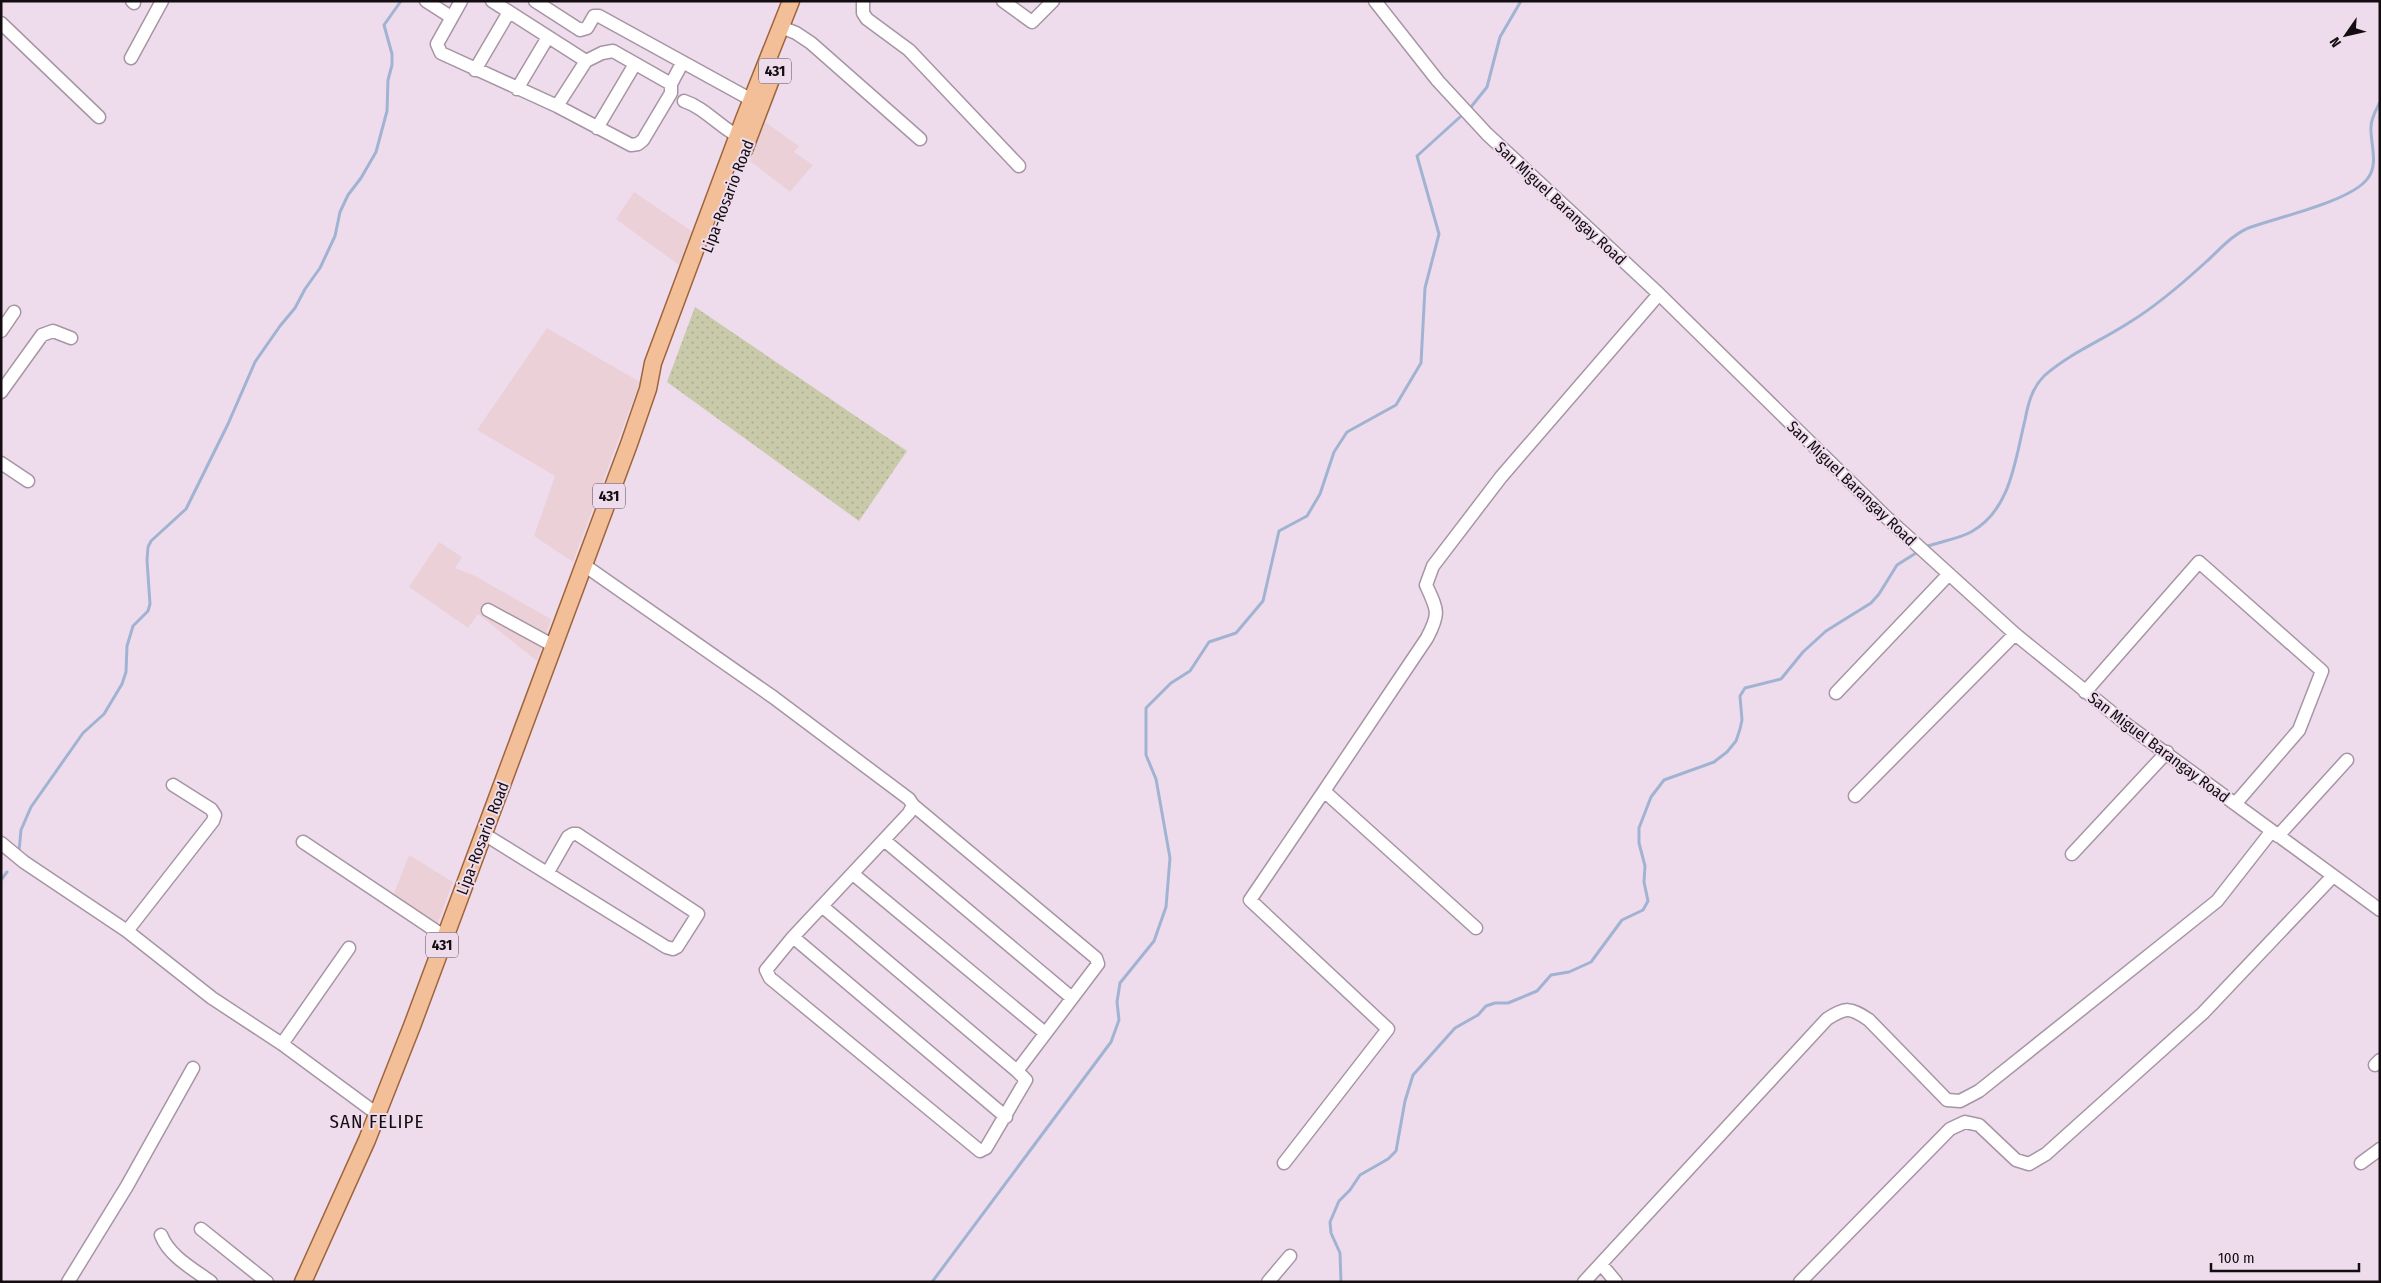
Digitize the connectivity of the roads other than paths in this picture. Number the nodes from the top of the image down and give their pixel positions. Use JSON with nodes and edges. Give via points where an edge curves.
{"nodes":[{"id":1,"x":162,"y":1,"type":"edge"},
{"id":2,"x":426,"y":1,"type":"edge"},
{"id":3,"x":461,"y":1,"type":"edge"},
{"id":4,"x":492,"y":1,"type":"edge"},
{"id":5,"x":535,"y":1,"type":"edge"},
{"id":6,"x":791,"y":1,"type":"edge"},
{"id":7,"x":801,"y":1,"type":"edge"},
{"id":8,"x":863,"y":1,"type":"edge"},
{"id":9,"x":1003,"y":1,"type":"edge"},
{"id":10,"x":1054,"y":1,"type":"edge"},
{"id":11,"x":1375,"y":1,"type":"edge"},
{"id":12,"x":509,"y":12,"type":"junction"},
{"id":13,"x":451,"y":17,"type":"junction"},
{"id":14,"x":1,"y":23,"type":"edge"},
{"id":15,"x":786,"y":29,"type":"junction"},
{"id":16,"x":548,"y":37,"type":"junction"},
{"id":17,"x":131,"y":58,"type":"dead end"},
{"id":18,"x":586,"y":62,"type":"junction"},
{"id":19,"x":635,"y":64,"type":"junction"},
{"id":20,"x":679,"y":69,"type":"dead end"},
{"id":21,"x":475,"y":70,"type":"junction"},
{"id":22,"x":672,"y":88,"type":"junction"},
{"id":23,"x":517,"y":89,"type":"junction"},
{"id":24,"x":756,"y":103,"type":"junction"},
{"id":25,"x":557,"y":106,"type":"junction"},
{"id":26,"x":99,"y":117,"type":"dead end"},
{"id":27,"x":597,"y":128,"type":"junction"},
{"id":28,"x":743,"y":139,"type":"junction"},
{"id":29,"x":920,"y":139,"type":"dead end"},
{"id":30,"x":1019,"y":166,"type":"dead end"},
{"id":31,"x":1659,"y":294,"type":"junction"},
{"id":32,"x":14,"y":312,"type":"dead end"},
{"id":33,"x":1,"y":331,"type":"edge"},
{"id":34,"x":71,"y":338,"type":"dead end"},
{"id":35,"x":1,"y":392,"type":"edge"},
{"id":36,"x":1,"y":464,"type":"edge"},
{"id":37,"x":28,"y":481,"type":"dead end"},
{"id":38,"x":584,"y":565,"type":"junction"},
{"id":39,"x":1949,"y":574,"type":"junction"},
{"id":40,"x":488,"y":610,"type":"dead end"},
{"id":41,"x":2015,"y":634,"type":"junction"},
{"id":42,"x":554,"y":646,"type":"junction"},
{"id":43,"x":2085,"y":692,"type":"junction"},
{"id":44,"x":1836,"y":693,"type":"dead end"},
{"id":45,"x":2167,"y":752,"type":"junction"},
{"id":46,"x":2347,"y":760,"type":"dead end"},
{"id":47,"x":173,"y":785,"type":"dead end"},
{"id":48,"x":1324,"y":791,"type":"junction"},
{"id":49,"x":1854,"y":796,"type":"dead end"},
{"id":50,"x":2235,"y":804,"type":"junction"},
{"id":51,"x":913,"y":805,"type":"junction"},
{"id":52,"x":484,"y":834,"type":"junction"},
{"id":53,"x":2275,"y":834,"type":"junction"},
{"id":54,"x":884,"y":840,"type":"junction"},
{"id":55,"x":303,"y":842,"type":"dead end"},
{"id":56,"x":1,"y":843,"type":"edge"},
{"id":57,"x":2072,"y":854,"type":"dead end"},
{"id":58,"x":548,"y":872,"type":"junction"},
{"id":59,"x":853,"y":874,"type":"junction"},
{"id":60,"x":2333,"y":876,"type":"junction"},
{"id":61,"x":823,"y":907,"type":"junction"},
{"id":62,"x":2380,"y":910,"type":"edge"},
{"id":63,"x":1476,"y":928,"type":"dead end"},
{"id":64,"x":126,"y":931,"type":"junction"},
{"id":65,"x":445,"y":936,"type":"junction"},
{"id":66,"x":793,"y":937,"type":"junction"},
{"id":67,"x":349,"y":948,"type":"dead end"},
{"id":68,"x":1072,"y":998,"type":"junction"},
{"id":69,"x":1044,"y":1033,"type":"junction"},
{"id":70,"x":282,"y":1044,"type":"junction"},
{"id":71,"x":193,"y":1068,"type":"dead end"},
{"id":72,"x":1017,"y":1071,"type":"junction"},
{"id":73,"x":377,"y":1114,"type":"junction"},
{"id":74,"x":1006,"y":1117,"type":"junction"},
{"id":75,"x":2380,"y":1148,"type":"edge"},
{"id":76,"x":1284,"y":1163,"type":"dead end"},
{"id":77,"x":2360,"y":1163,"type":"dead end"},
{"id":78,"x":201,"y":1229,"type":"dead end"},
{"id":79,"x":161,"y":1235,"type":"dead end"},
{"id":80,"x":1290,"y":1256,"type":"dead end"},
{"id":81,"x":1601,"y":1264,"type":"junction"},
{"id":82,"x":68,"y":1282,"type":"edge"},
{"id":83,"x":211,"y":1282,"type":"edge"},
{"id":84,"x":267,"y":1282,"type":"edge"},
{"id":85,"x":303,"y":1282,"type":"edge"},
{"id":86,"x":1268,"y":1282,"type":"edge"},
{"id":87,"x":1584,"y":1282,"type":"edge"},
{"id":88,"x":1616,"y":1282,"type":"edge"},
{"id":89,"x":1800,"y":1282,"type":"edge"}],
"edges":[{"from":1,"to":17,"type":"street"},
{"from":2,"to":13,"type":"street"},
{"from":3,"to":13,"type":"street"},
{"from":4,"to":12,"type":"street"},
{"from":5,"to":24,"type":"street","via":[[580,30],[586,28],[594,16],[599,16]]},
{"from":6,"to":15,"type":"main road","name":"Lipa-Rosario Road","number":"431"},
{"from":7,"to":15,"type":"main road","name":"Lipa-Rosario Road","number":"431"},
{"from":8,"to":30,"type":"street","via":[[867,20],[909,50]]},
{"from":9,"to":10,"type":"street","via":[[1032,22]]},
{"from":11,"to":31,"type":"street","name":"San Miguel Barangay Road","via":[[1465,112]]},
{"from":12,"to":16,"type":"street"},
{"from":12,"to":21,"type":"street"},
{"from":13,"to":21,"type":"street","via":[[436,44],[437,49]]},
{"from":14,"to":26,"type":"street"},
{"from":15,"to":24,"type":"main road","name":"Lipa-Rosario Road","number":"431"},
{"from":15,"to":29,"type":"street","via":[[811,43]]},
{"from":16,"to":18,"type":"street"},
{"from":16,"to":23,"type":"street"},
{"from":18,"to":19,"type":"street","via":[[609,50]]},
{"from":18,"to":25,"type":"street"},
{"from":19,"to":22,"type":"street"},
{"from":19,"to":27,"type":"street"},
{"from":20,"to":22,"type":"street"},
{"from":21,"to":23,"type":"street"},
{"from":22,"to":27,"type":"street","via":[[638,144],[631,145]]},
{"from":22,"to":28,"type":"street","via":[[700,115]]},
{"from":23,"to":25,"type":"street"},
{"from":24,"to":28,"type":"main road","name":"Lipa-Rosario Road"},
{"from":25,"to":27,"type":"street"},
{"from":28,"to":38,"type":"main road","name":"Lipa-Rosario Road","number":"431","via":[[653,363],[648,388]]},
{"from":31,"to":39,"type":"street","name":"San Miguel Barangay Road","via":[[1885,516]]},
{"from":31,"to":48,"type":"street","via":[[1501,477],[1433,566],[1426,585],[1437,618],[1427,638]]},
{"from":32,"to":33,"type":"street"},
{"from":34,"to":35,"type":"street","via":[[53,331],[42,335]]},
{"from":36,"to":37,"type":"street"},
{"from":38,"to":42,"type":"main road","name":"Lipa-Rosario Road","number":"431"},
{"from":38,"to":51,"type":"street","via":[[773,697]]},
{"from":39,"to":41,"type":"street","name":"San Miguel Barangay Road"},
{"from":39,"to":44,"type":"street"},
{"from":40,"to":42,"type":"street"},
{"from":41,"to":43,"type":"street","name":"San Miguel Barangay Road"},
{"from":41,"to":49,"type":"street"},
{"from":42,"to":52,"type":"main road","name":"Lipa-Rosario Road","number":"431"},
{"from":43,"to":45,"type":"street","name":"San Miguel Barangay Road"},
{"from":43,"to":50,"type":"street","via":[[2199,562],[2322,670],[2298,730]]},
{"from":45,"to":50,"type":"street","name":"San Miguel Barangay Road"},
{"from":45,"to":57,"type":"street"},
{"from":46,"to":53,"type":"street"},
{"from":47,"to":64,"type":"street","via":[[211,809],[215,814],[213,821]]},
{"from":48,"to":63,"type":"street"},
{"from":48,"to":76,"type":"street","via":[[1250,900],[1388,1029]]},
{"from":50,"to":53,"type":"street","name":"San Miguel Barangay Road"},
{"from":51,"to":54,"type":"street"},
{"from":51,"to":68,"type":"street","via":[[1096,958],[1098,964]]},
{"from":52,"to":58,"type":"street"},
{"from":52,"to":65,"type":"main road","name":"Lipa-Rosario Road","number":"431"},
{"from":53,"to":60,"type":"street","name":"San Miguel Barangay Road"},
{"from":53,"to":81,"type":"street","via":[[2218,901],[1980,1091],[1960,1101],[1947,1100],[1869,1020],[1856,1011],[1843,1009],[1827,1018]]},
{"from":54,"to":59,"type":"street"},
{"from":54,"to":68,"type":"street"},
{"from":55,"to":65,"type":"street"},
{"from":56,"to":64,"type":"street"},
{"from":58,"to":58,"type":"street","via":[[673,949],[698,914],[577,834],[568,837]]},
{"from":59,"to":61,"type":"street"},
{"from":59,"to":69,"type":"street"},
{"from":60,"to":62,"type":"street","name":"San Miguel Barangay Road"},
{"from":60,"to":89,"type":"street","via":[[2203,1013],[2046,1154],[2029,1164],[2016,1160],[1979,1125],[1964,1122],[1950,1129]]},
{"from":61,"to":66,"type":"street"},
{"from":61,"to":72,"type":"street"},
{"from":64,"to":70,"type":"street","via":[[212,998]]},
{"from":65,"to":73,"type":"main road","name":"Lipa-Rosario Road","number":"431"},
{"from":66,"to":74,"type":"street"},
{"from":66,"to":74,"type":"street","via":[[766,970],[770,978],[974,1148],[980,1151],[986,1148]]},
{"from":67,"to":70,"type":"street"},
{"from":68,"to":69,"type":"street"},
{"from":69,"to":72,"type":"street"},
{"from":70,"to":73,"type":"street"},
{"from":71,"to":82,"type":"street","via":[[127,1186]]},
{"from":72,"to":74,"type":"street","via":[[1026,1080]]},
{"from":73,"to":85,"type":"main road","name":"Lipa-Rosario Road","number":"431"},
{"from":75,"to":77,"type":"street"},
{"from":78,"to":84,"type":"street"},
{"from":79,"to":83,"type":"street","via":[[166,1247]]},
{"from":80,"to":86,"type":"street"},
{"from":81,"to":87,"type":"street"},
{"from":81,"to":88,"type":"street"}]}
